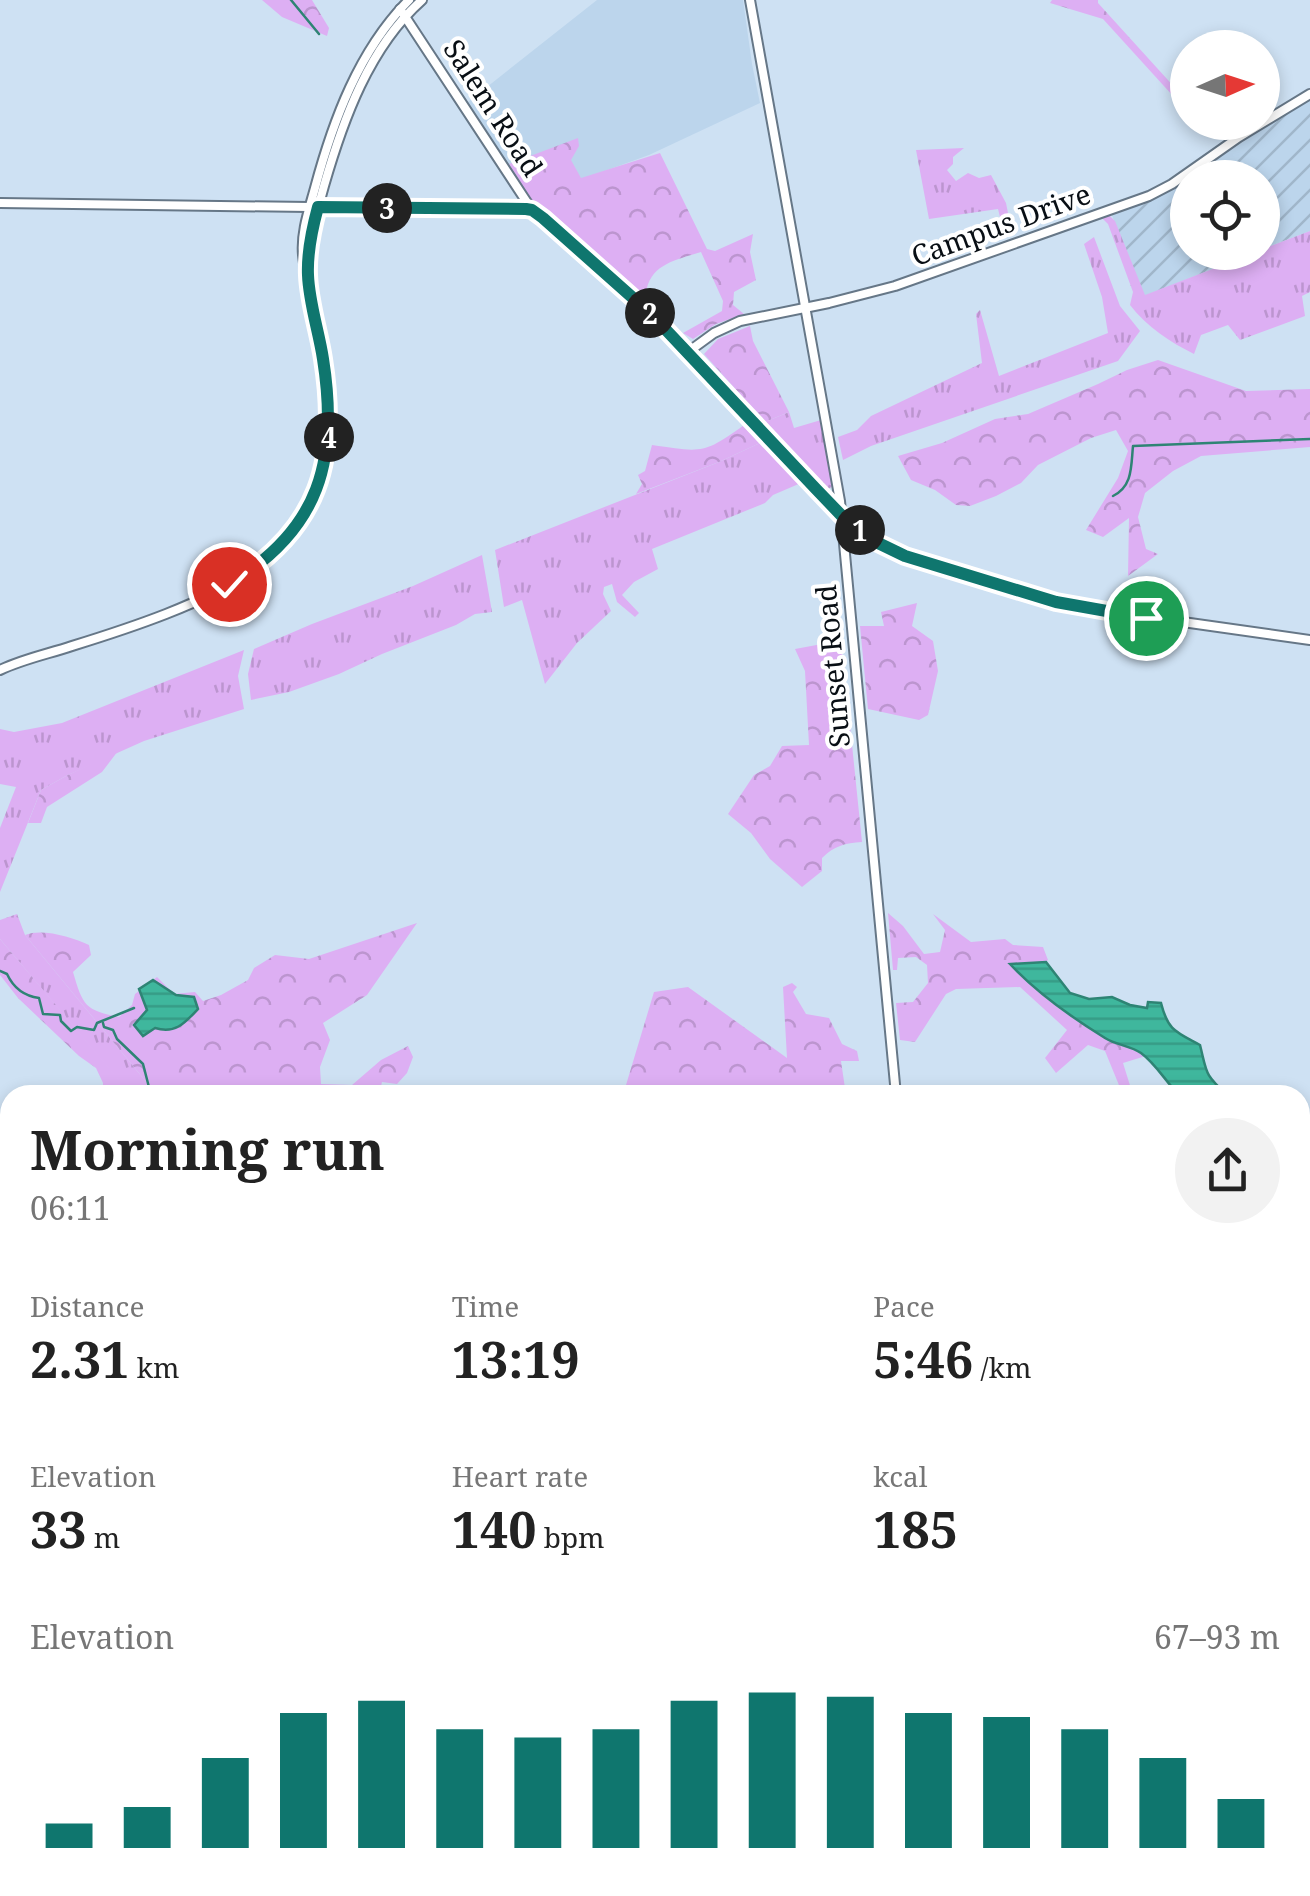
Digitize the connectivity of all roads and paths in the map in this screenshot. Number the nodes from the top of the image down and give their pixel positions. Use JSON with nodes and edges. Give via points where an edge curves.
{"nodes":[{"id":1,"x":409,"y":0,"type":"edge"},
{"id":2,"x":422,"y":0,"type":"edge"},
{"id":3,"x":750,"y":0,"type":"edge"},
{"id":4,"x":403,"y":12,"type":"junction"},
{"id":5,"x":1310,"y":94,"type":"edge"},
{"id":6,"x":514,"y":182,"type":"junction"},
{"id":7,"x":0,"y":203,"type":"edge"},
{"id":8,"x":314,"y":207,"type":"junction"},
{"id":9,"x":518,"y":209,"type":"junction"},
{"id":10,"x":532,"y":210,"type":"junction"},
{"id":11,"x":805,"y":308,"type":"junction"},
{"id":12,"x":688,"y":352,"type":"junction"},
{"id":13,"x":836,"y":480,"type":"junction"},
{"id":14,"x":818,"y":492,"type":"junction"},
{"id":15,"x":841,"y":515,"type":"junction"},
{"id":16,"x":1310,"y":640,"type":"edge"},
{"id":17,"x":0,"y":670,"type":"edge"},
{"id":18,"x":895,"y":1085,"type":"edge"}],
"edges":[{"from":1,"to":4,"type":"street"},
{"from":2,"to":4,"type":"street"},
{"from":3,"to":11,"type":"street","name":"Sunset Road"},
{"from":4,"to":6,"type":"street","name":"Salem Road"},
{"from":4,"to":8,"type":"street","via":[[349,111]]},
{"from":5,"to":11,"type":"street","name":"Campus Drive","via":[[1149,196],[908,282]]},
{"from":6,"to":9,"type":"street"},
{"from":6,"to":10,"type":"street","name":"Salem Road"},
{"from":7,"to":8,"type":"street"},
{"from":8,"to":9,"type":"street"},
{"from":8,"to":17,"type":"street","via":[[308,277],[329,435],[317,485],[286,540],[254,570],[210,595]]},
{"from":9,"to":10,"type":"street"},
{"from":10,"to":12,"type":"street","name":"Salem Road"},
{"from":11,"to":12,"type":"street","name":"Campus Drive","via":[[740,320]]},
{"from":11,"to":13,"type":"street","name":"Sunset Road"},
{"from":12,"to":14,"type":"street","name":"Salem Road"},
{"from":13,"to":14,"type":"street","via":[[831,492]]},
{"from":13,"to":15,"type":"street","name":"Sunset Road"},
{"from":14,"to":15,"type":"street","name":"Salem Road"},
{"from":15,"to":16,"type":"street","name":"Salem Road","via":[[905,556],[1056,602]]},
{"from":15,"to":18,"type":"street","name":"Sunset Road"}]}
